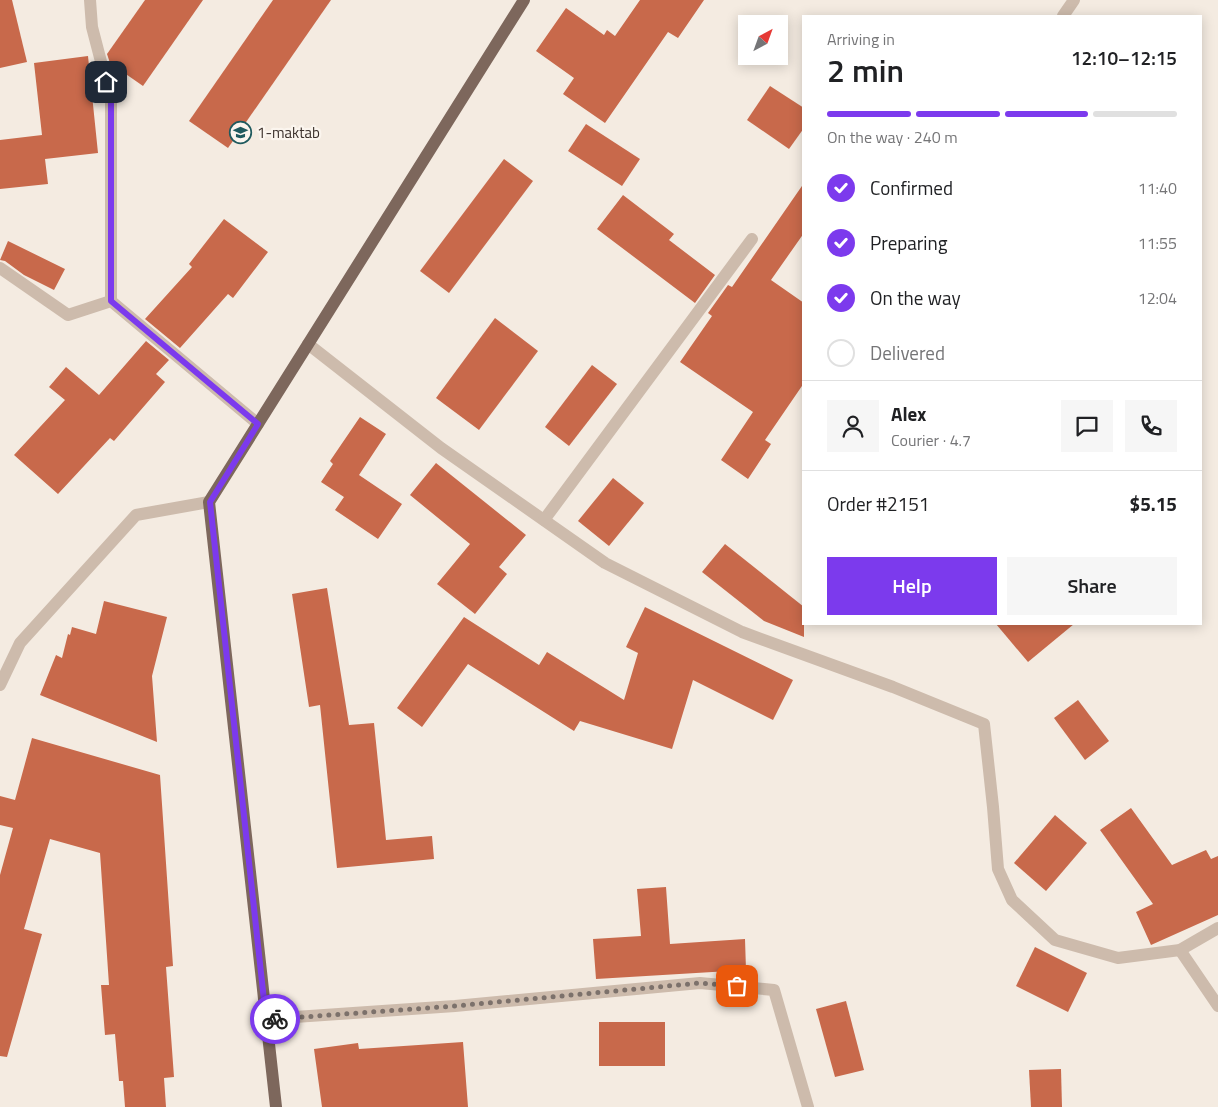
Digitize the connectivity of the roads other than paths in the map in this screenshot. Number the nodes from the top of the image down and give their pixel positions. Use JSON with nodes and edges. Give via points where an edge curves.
{"nodes":[{"id":1,"x":90,"y":0,"type":"edge"},
{"id":2,"x":524,"y":0,"type":"edge"},
{"id":3,"x":1074,"y":0,"type":"edge"},
{"id":4,"x":1064,"y":15,"type":"edge"},
{"id":5,"x":752,"y":240,"type":"dead end"},
{"id":6,"x":0,"y":268,"type":"edge"},
{"id":7,"x":111,"y":301,"type":"junction"},
{"id":8,"x":308,"y":344,"type":"junction"},
{"id":9,"x":258,"y":424,"type":"junction"},
{"id":10,"x":210,"y":502,"type":"junction"},
{"id":11,"x":544,"y":520,"type":"junction"},
{"id":12,"x":0,"y":685,"type":"edge"},
{"id":13,"x":1218,"y":928,"type":"edge"},
{"id":14,"x":1180,"y":950,"type":"junction"},
{"id":15,"x":1218,"y":1006,"type":"edge"},
{"id":16,"x":266,"y":1019,"type":"junction"},
{"id":17,"x":276,"y":1107,"type":"edge"},
{"id":18,"x":808,"y":1107,"type":"edge"}],
"edges":[{"from":1,"to":7,"type":"street","via":[[92,27],[111,100]]},
{"from":2,"to":8,"type":"main road"},
{"from":3,"to":4,"type":"street"},
{"from":5,"to":11,"type":"street"},
{"from":6,"to":7,"type":"street","via":[[68,315]]},
{"from":7,"to":9,"type":"street"},
{"from":8,"to":9,"type":"main road"},
{"from":8,"to":11,"type":"street","via":[[441,448]]},
{"from":9,"to":10,"type":"main road"},
{"from":10,"to":12,"type":"street","via":[[136,515],[20,643]]},
{"from":10,"to":16,"type":"main road"},
{"from":11,"to":14,"type":"street","via":[[605,563],[742,632],[984,724],[998,869],[1012,900],[1055,940],[1118,958]]},
{"from":13,"to":14,"type":"street"},
{"from":14,"to":15,"type":"street"},
{"from":16,"to":17,"type":"main road"},
{"from":16,"to":18,"type":"street","via":[[455,1006],[700,983],[774,990]]}]}
